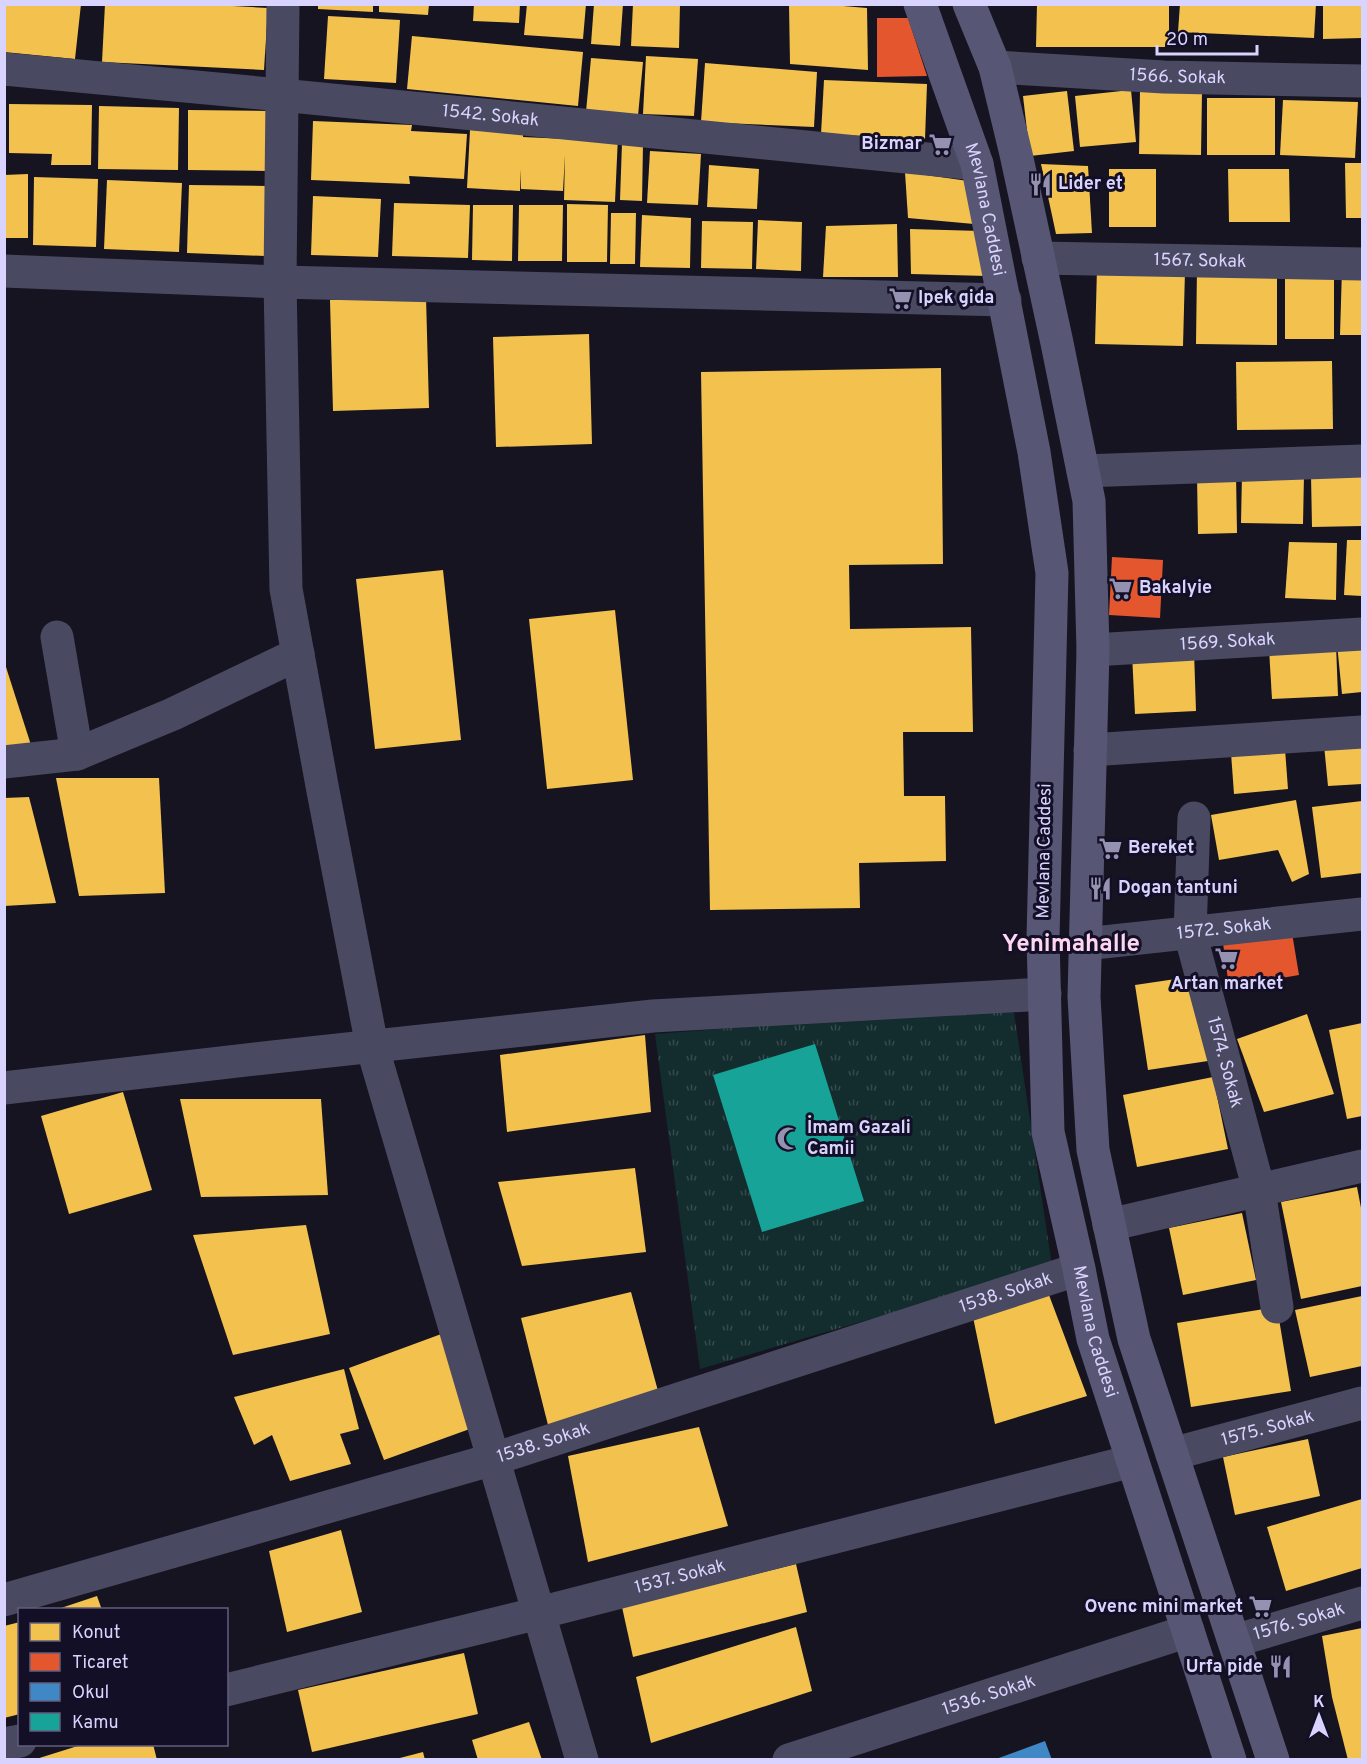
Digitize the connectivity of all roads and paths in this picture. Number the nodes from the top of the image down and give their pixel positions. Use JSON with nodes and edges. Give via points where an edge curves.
{"nodes":[{"id":1,"x":283,"y":4,"type":"edge"},
{"id":2,"x":920,"y":4,"type":"edge"},
{"id":3,"x":969,"y":4,"type":"edge"},
{"id":4,"x":994,"y":67,"type":"junction"},
{"id":5,"x":4,"y":69,"type":"edge"},
{"id":6,"x":1362,"y":81,"type":"edge"},
{"id":7,"x":281,"y":94,"type":"junction"},
{"id":8,"x":977,"y":164,"type":"junction"},
{"id":9,"x":1038,"y":258,"type":"junction"},
{"id":10,"x":1362,"y":264,"type":"edge"},
{"id":11,"x":4,"y":271,"type":"edge"},
{"id":12,"x":280,"y":282,"type":"junction"},
{"id":13,"x":1005,"y":300,"type":"junction"},
{"id":14,"x":1362,"y":461,"type":"edge"},
{"id":15,"x":1083,"y":471,"type":"junction"},
{"id":16,"x":1362,"y":634,"type":"edge"},
{"id":17,"x":57,"y":636,"type":"dead end"},
{"id":18,"x":1093,"y":650,"type":"junction"},
{"id":19,"x":298,"y":654,"type":"junction"},
{"id":20,"x":1362,"y":732,"type":"edge"},
{"id":21,"x":1090,"y":750,"type":"junction"},
{"id":22,"x":77,"y":754,"type":"junction"},
{"id":23,"x":4,"y":762,"type":"edge"},
{"id":24,"x":1194,"y":818,"type":"dead end"},
{"id":25,"x":1362,"y":914,"type":"edge"},
{"id":26,"x":1190,"y":933,"type":"junction"},
{"id":27,"x":1085,"y":944,"type":"junction"},
{"id":28,"x":1045,"y":994,"type":"junction"},
{"id":29,"x":372,"y":1046,"type":"junction"},
{"id":30,"x":4,"y":1088,"type":"edge"},
{"id":31,"x":1362,"y":1166,"type":"edge"},
{"id":32,"x":1258,"y":1190,"type":"junction"},
{"id":33,"x":1109,"y":1225,"type":"junction"},
{"id":34,"x":1079,"y":1269,"type":"junction"},
{"id":35,"x":1277,"y":1306,"type":"dead end"},
{"id":36,"x":1362,"y":1403,"type":"edge"},
{"id":37,"x":1172,"y":1454,"type":"junction"},
{"id":38,"x":494,"y":1459,"type":"junction"},
{"id":39,"x":1132,"y":1461,"type":"junction"},
{"id":40,"x":4,"y":1600,"type":"edge"},
{"id":41,"x":1362,"y":1603,"type":"edge"},
{"id":42,"x":539,"y":1613,"type":"junction"},
{"id":43,"x":1188,"y":1631,"type":"junction"},
{"id":44,"x":1234,"y":1641,"type":"junction"},
{"id":45,"x":228,"y":1690,"type":"edge"},
{"id":46,"x":582,"y":1760,"type":"edge"},
{"id":47,"x":789,"y":1760,"type":"edge"},
{"id":48,"x":1230,"y":1760,"type":"edge"},
{"id":49,"x":1274,"y":1760,"type":"edge"}],
"edges":[{"from":1,"to":7,"type":"street"},
{"from":2,"to":8,"type":"main road","name":"Mevlana Caddesi"},
{"from":3,"to":4,"type":"main road","name":"Mevlana Caddesi"},
{"from":4,"to":6,"type":"street","name":"1566. Sokak","via":[[1164,77]]},
{"from":4,"to":9,"type":"main road","name":"Mevlana Caddesi"},
{"from":5,"to":7,"type":"street","name":"1542. Sokak"},
{"from":7,"to":8,"type":"street","name":"1542. Sokak"},
{"from":7,"to":12,"type":"street"},
{"from":8,"to":13,"type":"main road","name":"Mevlana Caddesi"},
{"from":9,"to":10,"type":"street","name":"1567. Sokak"},
{"from":9,"to":15,"type":"main road","name":"Mevlana Caddesi"},
{"from":11,"to":12,"type":"street"},
{"from":12,"to":13,"type":"street"},
{"from":12,"to":19,"type":"street","via":[[286,589]]},
{"from":13,"to":28,"type":"main road","name":"Mevlana Caddesi","via":[[1052,573]]},
{"from":14,"to":15,"type":"street"},
{"from":15,"to":18,"type":"main road","name":"Mevlana Caddesi","via":[[1089,501]]},
{"from":16,"to":18,"type":"street","name":"1569. Sokak"},
{"from":17,"to":22,"type":"street"},
{"from":18,"to":21,"type":"main road","name":"Mevlana Caddesi"},
{"from":19,"to":22,"type":"street","via":[[174,714]]},
{"from":19,"to":29,"type":"street"},
{"from":20,"to":21,"type":"street"},
{"from":21,"to":27,"type":"main road","name":"Mevlana Caddesi"},
{"from":22,"to":23,"type":"street"},
{"from":24,"to":26,"type":"street","name":"1574. Sokak"},
{"from":25,"to":26,"type":"street","name":"1572. Sokak"},
{"from":26,"to":27,"type":"street","name":"1572. Sokak"},
{"from":26,"to":32,"type":"street","name":"1574. Sokak"},
{"from":27,"to":33,"type":"main road","name":"Mevlana Caddesi","via":[[1084,997],[1093,1150]]},
{"from":28,"to":29,"type":"street","via":[[653,1016]]},
{"from":28,"to":34,"type":"main road","name":"Mevlana Caddesi","via":[[1048,1132]]},
{"from":29,"to":30,"type":"street"},
{"from":29,"to":38,"type":"street"},
{"from":31,"to":32,"type":"street"},
{"from":32,"to":33,"type":"street"},
{"from":32,"to":35,"type":"street","name":"1574. Sokak"},
{"from":33,"to":37,"type":"main road","name":"Mevlana Caddesi","via":[[1134,1339]]},
{"from":34,"to":38,"type":"street","name":"1538. Sokak"},
{"from":34,"to":39,"type":"main road","name":"Mevlana Caddesi","via":[[1093,1339]]},
{"from":36,"to":37,"type":"street","name":"1575. Sokak"},
{"from":37,"to":44,"type":"main road","name":"Mevlana Caddesi"},
{"from":38,"to":40,"type":"street","name":"1538. Sokak"},
{"from":38,"to":42,"type":"street"},
{"from":39,"to":42,"type":"street","name":"1537. Sokak"},
{"from":39,"to":43,"type":"main road","name":"Mevlana Caddesi"},
{"from":41,"to":44,"type":"street","name":"1576. Sokak"},
{"from":42,"to":45,"type":"street","name":"1537. Sokak"},
{"from":42,"to":46,"type":"street"},
{"from":43,"to":47,"type":"street","name":"1536. Sokak"},
{"from":43,"to":48,"type":"main road","name":"Mevlana Caddesi"},
{"from":44,"to":49,"type":"main road","name":"Mevlana Caddesi"}]}
